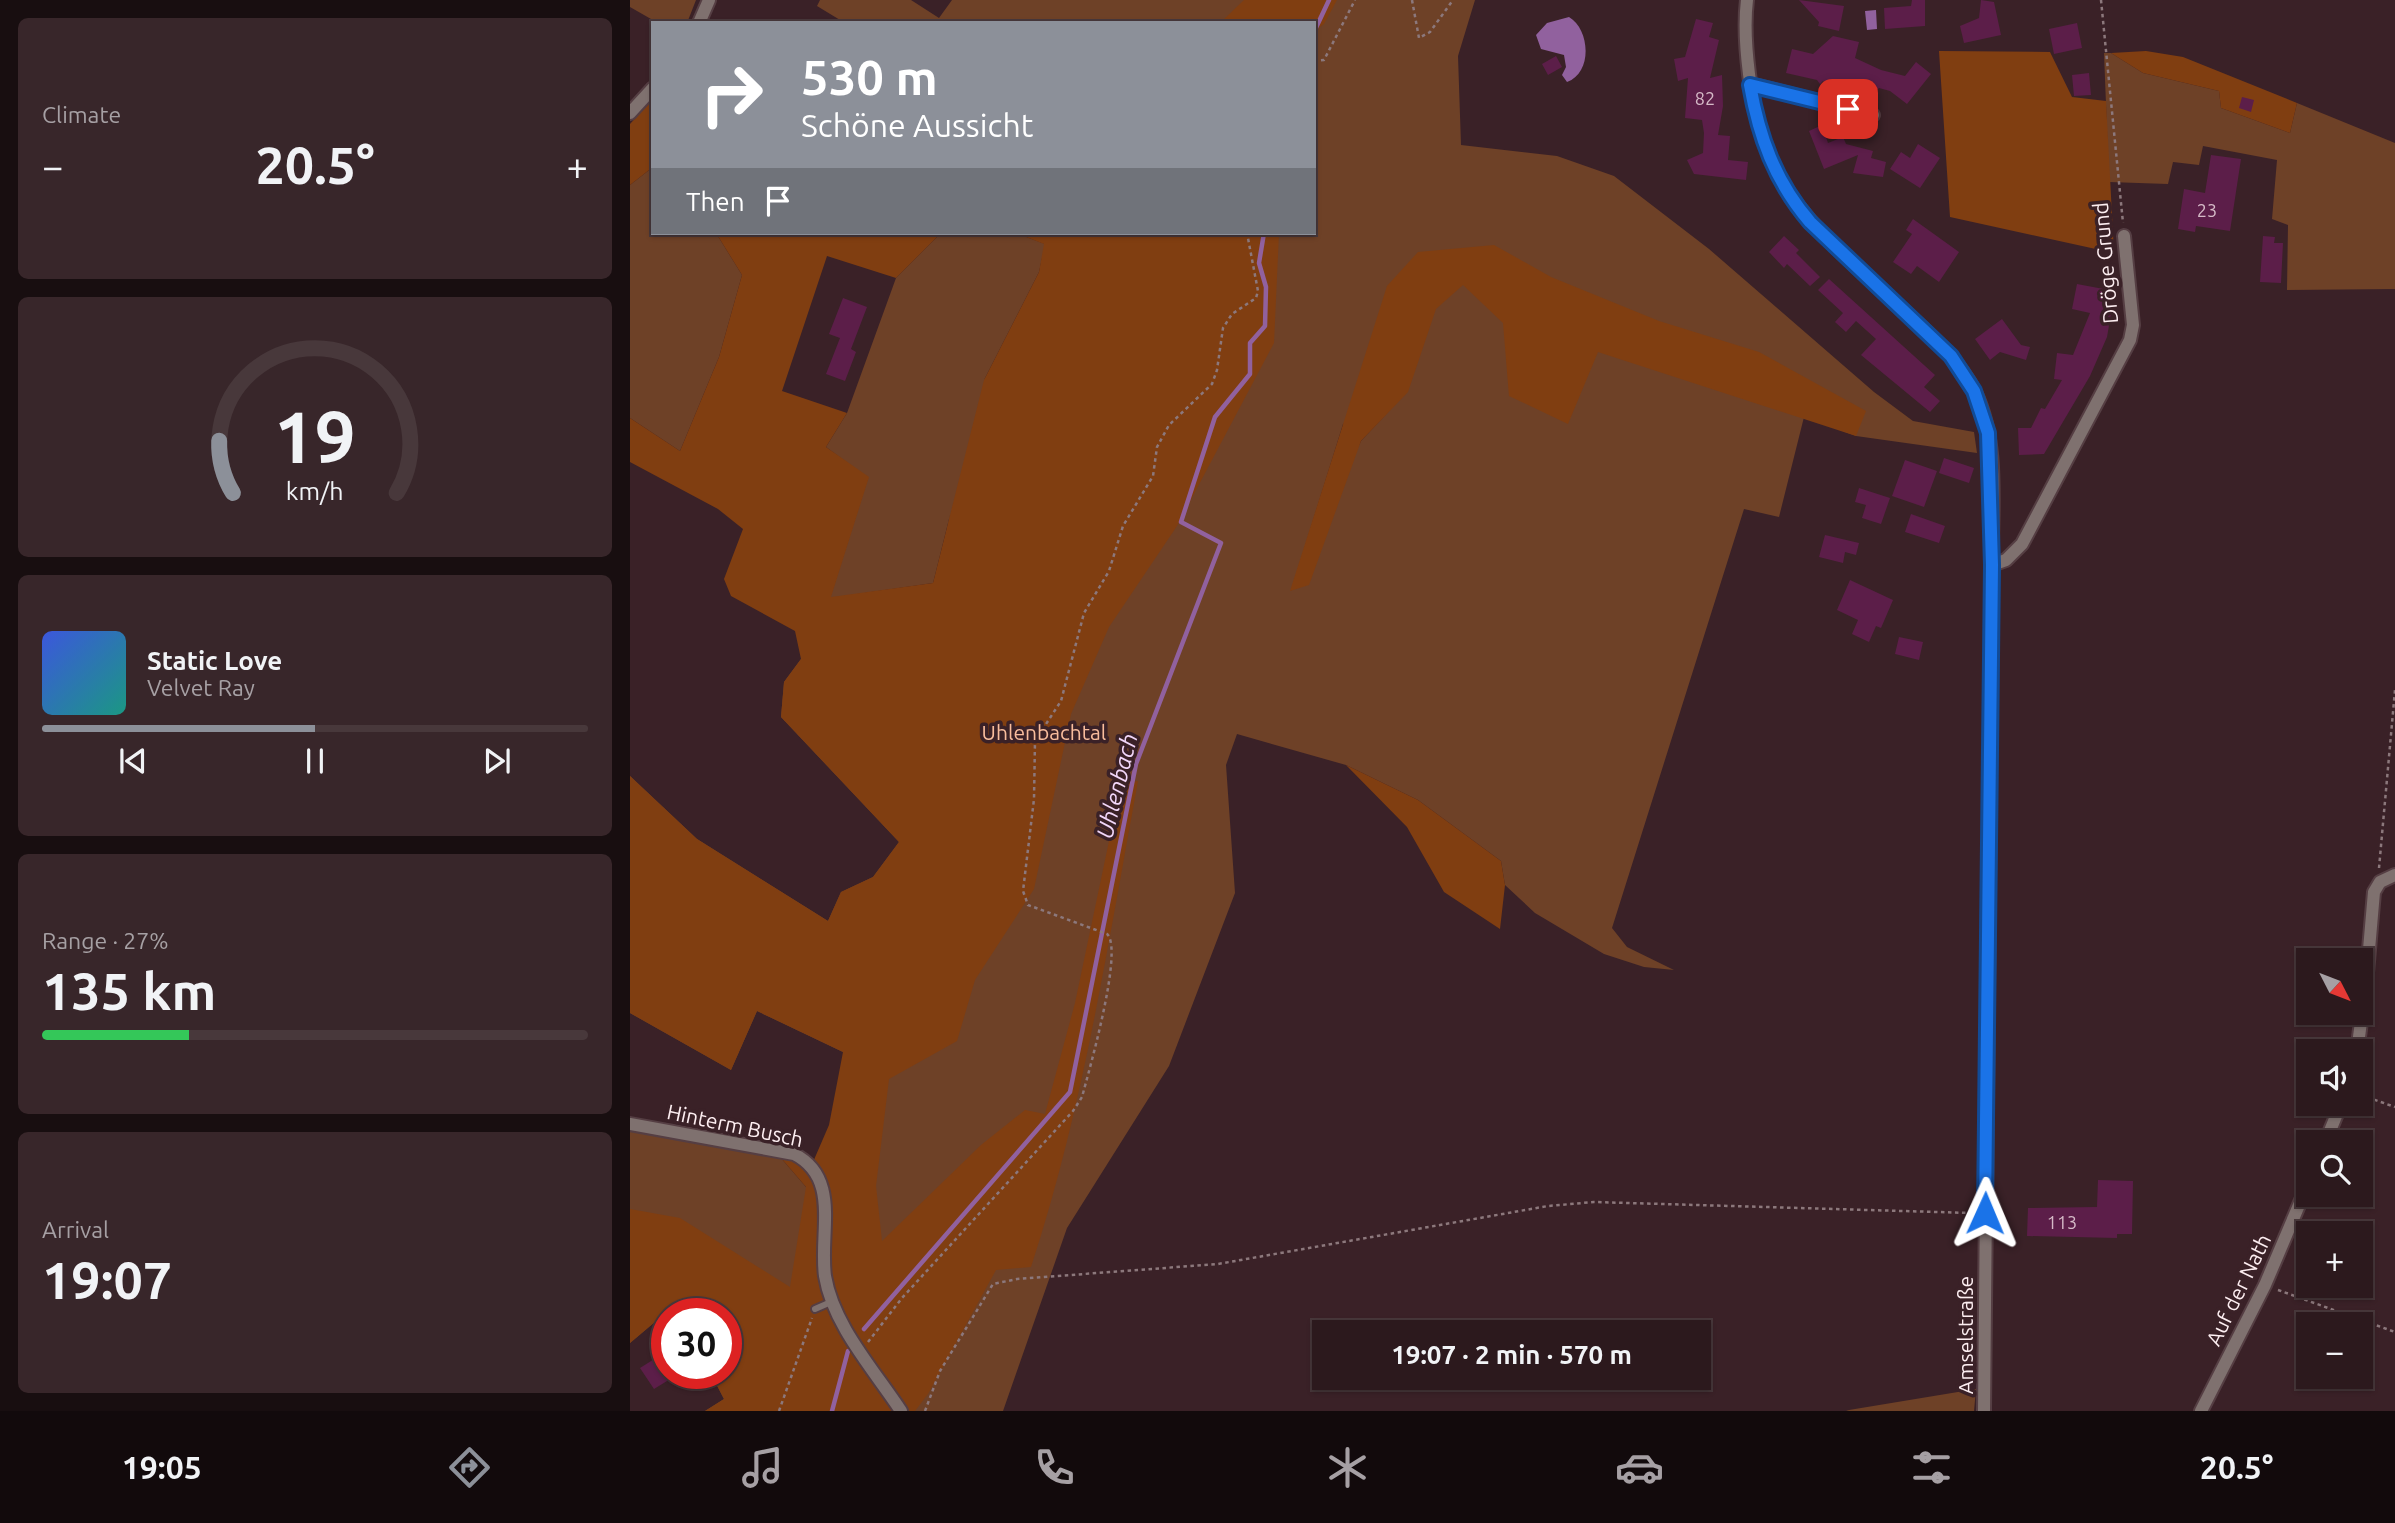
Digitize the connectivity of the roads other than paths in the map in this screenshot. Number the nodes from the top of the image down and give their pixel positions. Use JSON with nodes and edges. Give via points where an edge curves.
{"nodes":[{"id":1,"x":709,"y":0,"type":"edge"},
{"id":2,"x":1747,"y":0,"type":"edge"},
{"id":3,"x":700,"y":21,"type":"edge"},
{"id":4,"x":1750,"y":85,"type":"junction"},
{"id":5,"x":651,"y":90,"type":"edge"},
{"id":6,"x":630,"y":113,"type":"edge"},
{"id":7,"x":1873,"y":115,"type":"dead end"},
{"id":8,"x":2124,"y":236,"type":"road end"},
{"id":9,"x":1992,"y":565,"type":"junction"},
{"id":10,"x":2395,"y":876,"type":"edge"},
{"id":11,"x":2359,"y":1039,"type":"edge"},
{"id":12,"x":630,"y":1124,"type":"edge"},
{"id":13,"x":2298,"y":1207,"type":"edge"},
{"id":14,"x":831,"y":1302,"type":"junction"},
{"id":15,"x":815,"y":1309,"type":"road end"},
{"id":16,"x":901,"y":1411,"type":"edge"},
{"id":17,"x":1984,"y":1411,"type":"edge"},
{"id":18,"x":2201,"y":1411,"type":"edge"}],
"edges":[{"from":1,"to":3,"type":"street"},
{"from":2,"to":4,"type":"street","name":"Amselstraße"},
{"from":4,"to":7,"type":"street"},
{"from":4,"to":9,"type":"street","name":"Amselstraße","via":[[1769,159],[1791,200],[1951,356],[1974,391],[1991,453]]},
{"from":5,"to":6,"type":"street"},
{"from":8,"to":9,"type":"street","name":"Dröge Grund","via":[[2133,326],[2130,340],[2022,544],[2006,560]]},
{"from":9,"to":17,"type":"street","name":"Amselstraße"},
{"from":10,"to":11,"type":"street","via":[[2380,882],[2374,892]]},
{"from":12,"to":14,"type":"street","name":"Hinterm Busch","via":[[794,1154],[811,1162],[821,1177],[824,1194],[825,1273]]},
{"from":13,"to":18,"type":"street","name":"Auf der Nath","via":[[2265,1285]]},
{"from":14,"to":15,"type":"lane"},
{"from":14,"to":16,"type":"street","name":"Hinterm Busch"}]}
